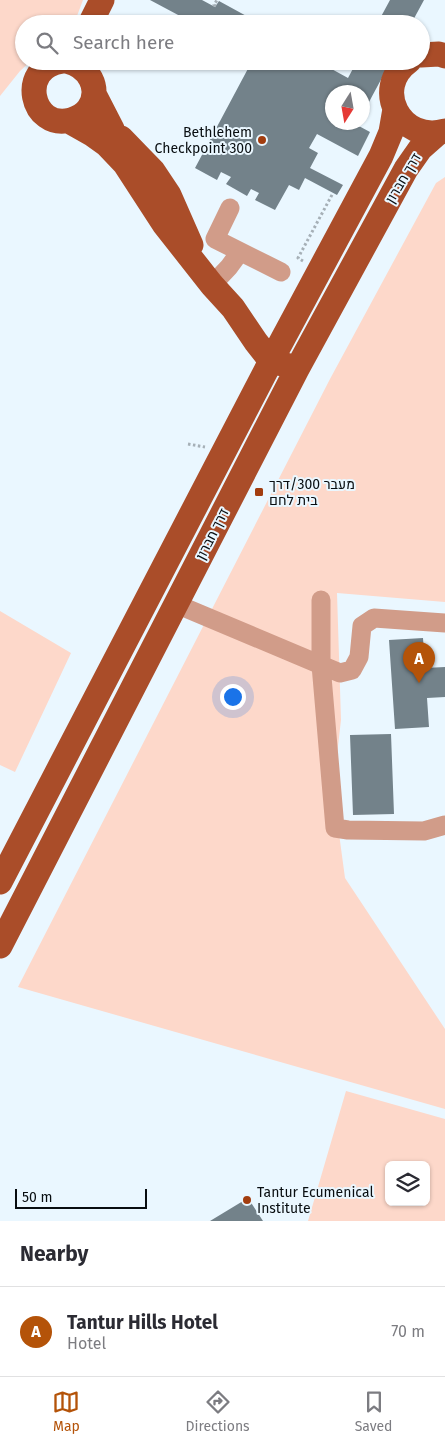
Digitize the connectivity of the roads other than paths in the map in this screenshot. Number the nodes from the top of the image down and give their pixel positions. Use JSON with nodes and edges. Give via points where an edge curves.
{"nodes":[{"id":1,"x":102,"y":0,"type":"edge"},
{"id":2,"x":114,"y":0,"type":"edge"},
{"id":3,"x":94,"y":15,"type":"edge"},
{"id":4,"x":110,"y":15,"type":"edge"},
{"id":5,"x":430,"y":54,"type":"edge"},
{"id":6,"x":445,"y":56,"type":"edge"},
{"id":7,"x":43,"y":70,"type":"edge"},
{"id":8,"x":85,"y":70,"type":"edge"},
{"id":9,"x":400,"y":70,"type":"edge"},
{"id":10,"x":95,"y":80,"type":"edge"},
{"id":11,"x":395,"y":109,"type":"junction"},
{"id":12,"x":69,"y":121,"type":"junction"},
{"id":13,"x":112,"y":129,"type":"junction"},
{"id":14,"x":442,"y":132,"type":"edge"},
{"id":15,"x":124,"y":164,"type":"junction"},
{"id":16,"x":230,"y":208,"type":"dead end"},
{"id":17,"x":240,"y":252,"type":"junction"},
{"id":18,"x":281,"y":272,"type":"dead end"},
{"id":19,"x":207,"y":279,"type":"junction"},
{"id":20,"x":275,"y":353,"type":"junction"},
{"id":21,"x":297,"y":369,"type":"junction"},
{"id":22,"x":321,"y":600,"type":"dead end"},
{"id":23,"x":176,"y":604,"type":"junction"},
{"id":24,"x":445,"y":623,"type":"edge"},
{"id":25,"x":321,"y":665,"type":"junction"},
{"id":26,"x":445,"y":825,"type":"edge"},
{"id":27,"x":0,"y":882,"type":"edge"},
{"id":28,"x":0,"y":946,"type":"edge"}],
"edges":[{"from":1,"to":3,"type":"main road"},
{"from":2,"to":4,"type":"main road"},
{"from":5,"to":6,"type":"main road"},
{"from":7,"to":12,"type":"main road","via":[[34,83],[36,102],[48,118]]},
{"from":8,"to":10,"type":"main road"},
{"from":9,"to":11,"type":"main road","name":"דרך חברון","via":[[392,85]]},
{"from":10,"to":12,"type":"main road","via":[[92,103],[87,111]]},
{"from":10,"to":13,"type":"main road"},
{"from":11,"to":14,"type":"main road","via":[[408,126],[426,133]]},
{"from":11,"to":20,"type":"main road","name":"דרך חברון","via":[[382,156]]},
{"from":12,"to":15,"type":"main road","via":[[106,144]]},
{"from":13,"to":15,"type":"main road"},
{"from":13,"to":19,"type":"main road","via":[[153,171],[169,195]]},
{"from":14,"to":21,"type":"main road","name":"דרך חברון","via":[[410,163]]},
{"from":15,"to":19,"type":"main road","via":[[164,224]]},
{"from":16,"to":17,"type":"lane","via":[[214,239]]},
{"from":17,"to":18,"type":"lane"},
{"from":17,"to":19,"type":"lane","via":[[229,267]]},
{"from":19,"to":20,"type":"main road","via":[[233,308],[266,331]]},
{"from":20,"to":21,"type":"main road"},
{"from":20,"to":27,"type":"main road","name":"דרך חברון"},
{"from":21,"to":23,"type":"main road","name":"דרך חברון"},
{"from":22,"to":25,"type":"lane"},
{"from":23,"to":25,"type":"lane"},
{"from":23,"to":28,"type":"main road","name":"דרך חברון"},
{"from":24,"to":25,"type":"lane","via":[[374,618],[362,626],[359,656],[352,670],[340,674]]},
{"from":25,"to":26,"type":"lane","via":[[335,828],[424,831]]}]}
